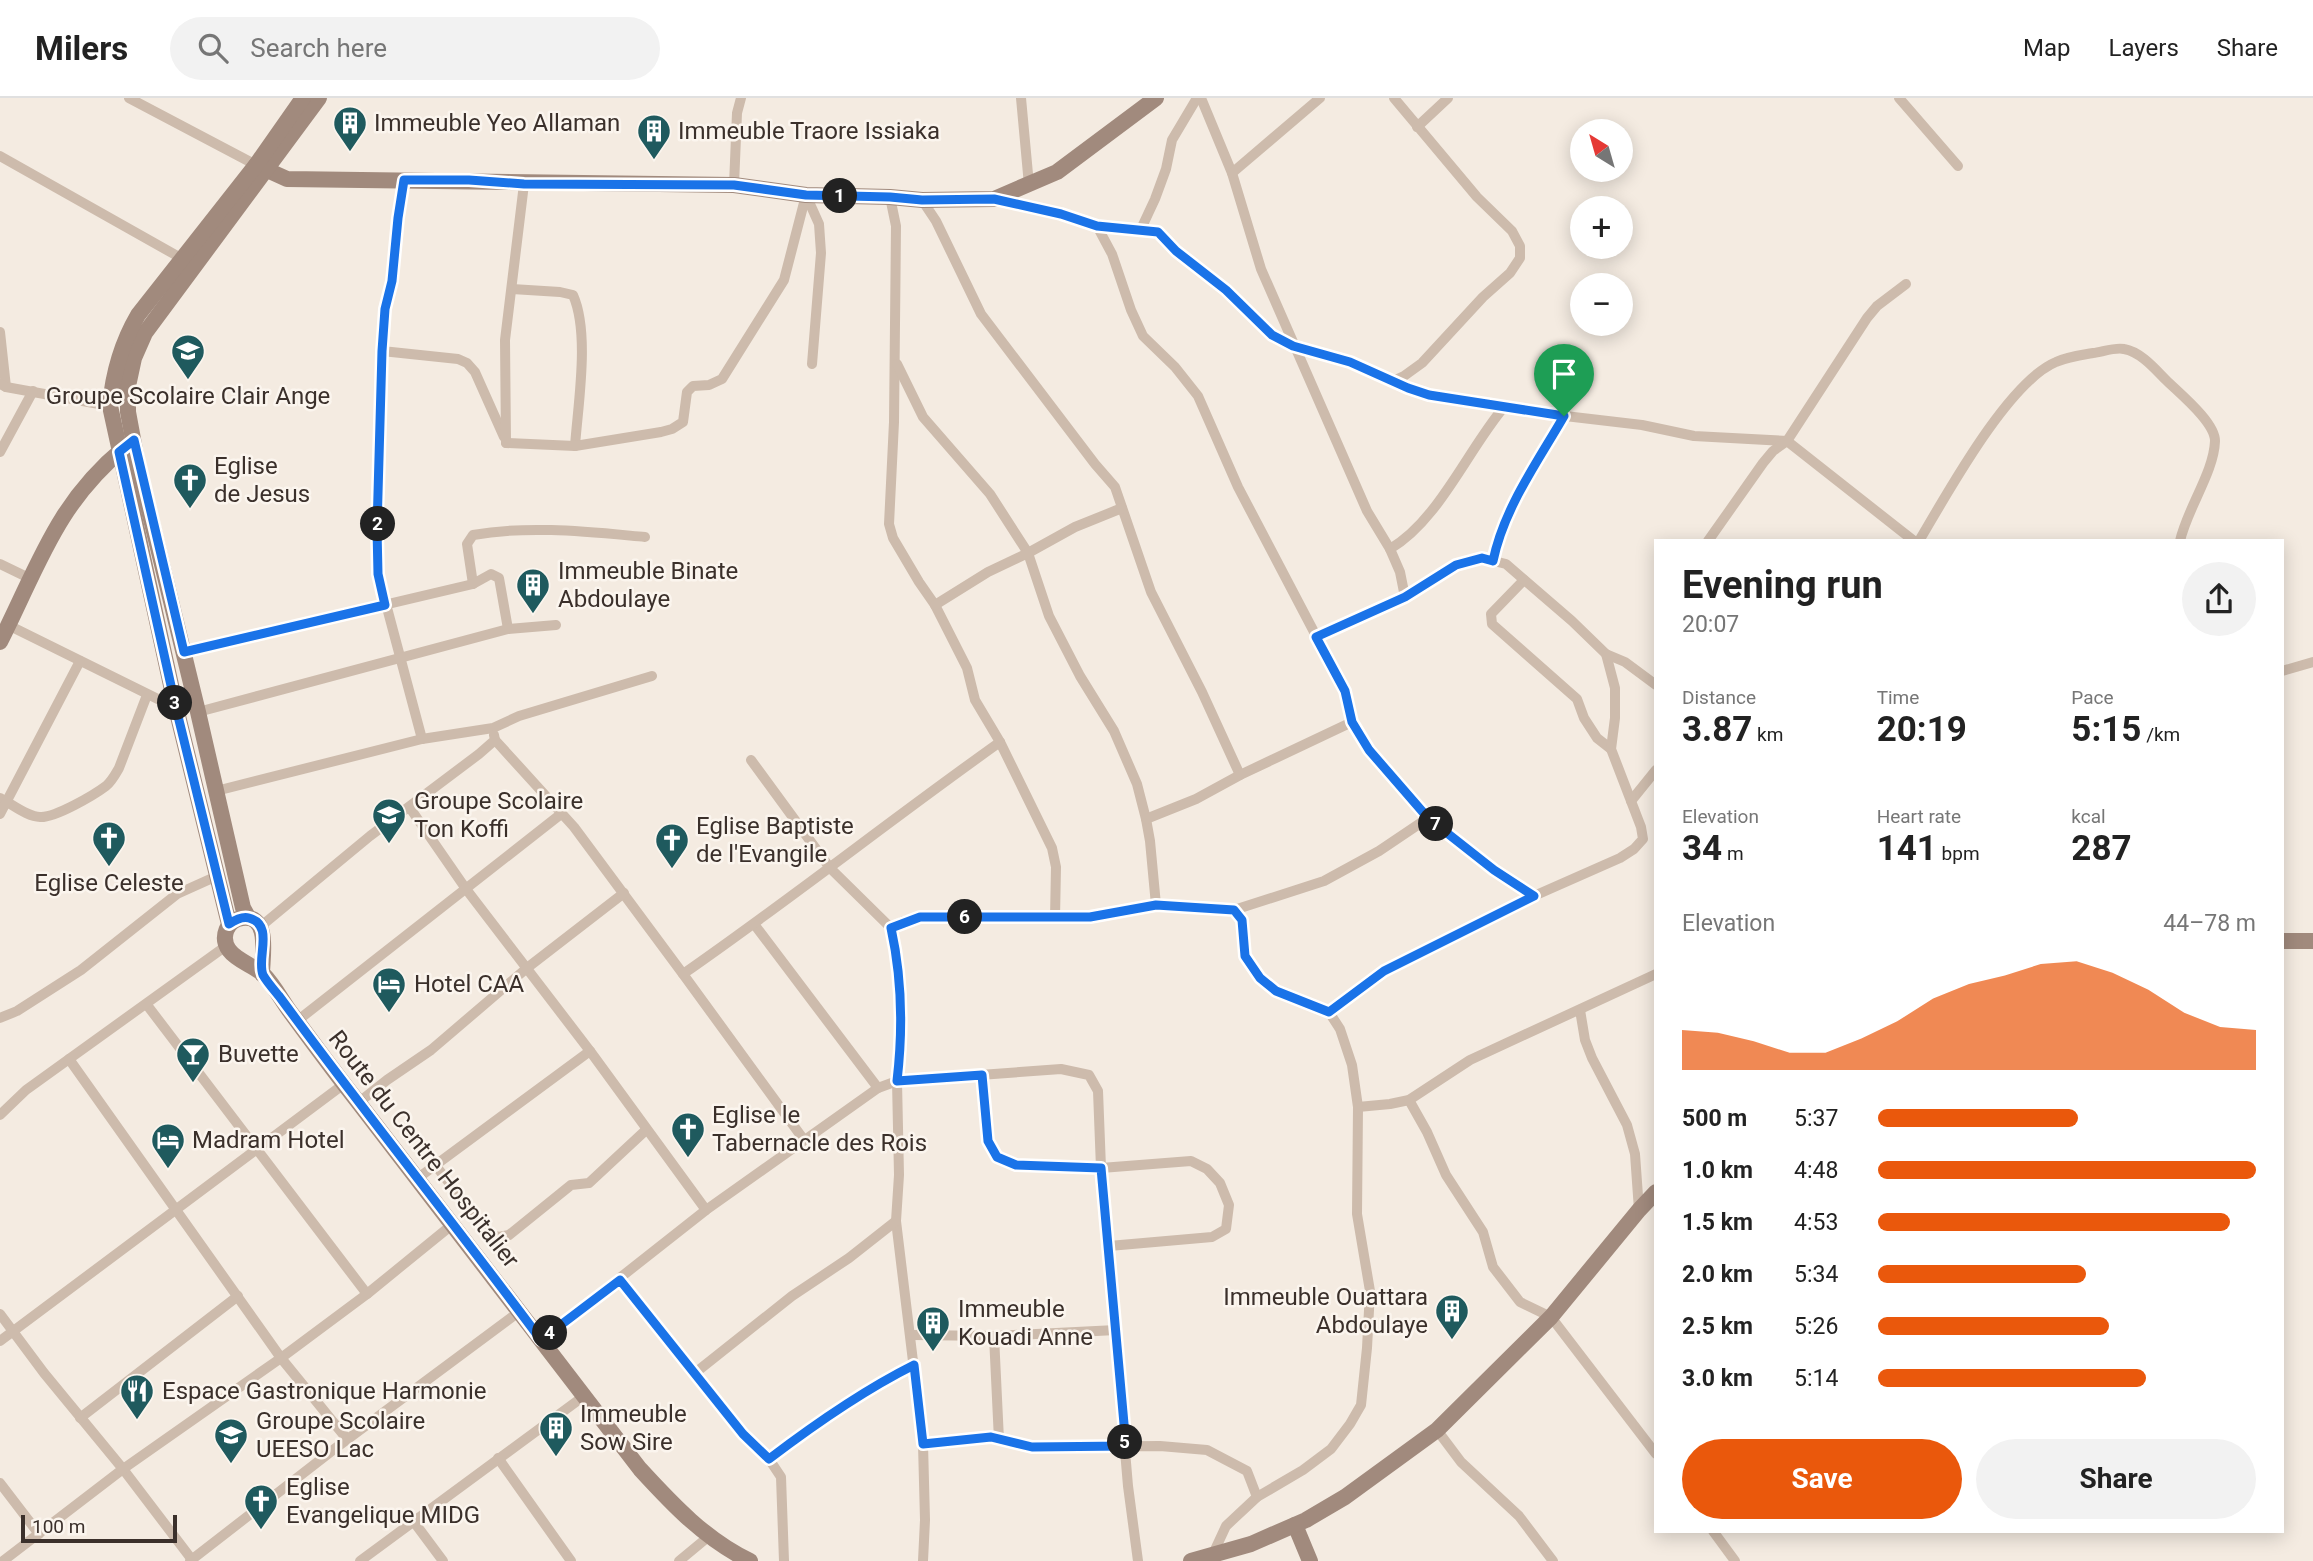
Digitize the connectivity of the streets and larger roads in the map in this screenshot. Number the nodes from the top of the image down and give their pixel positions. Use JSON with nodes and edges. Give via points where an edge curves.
{"nodes":[{"id":1,"x":130,"y":98,"type":"edge"},
{"id":2,"x":303,"y":98,"type":"edge"},
{"id":3,"x":319,"y":98,"type":"edge"},
{"id":4,"x":741,"y":98,"type":"edge"},
{"id":5,"x":1021,"y":98,"type":"edge"},
{"id":6,"x":1156,"y":98,"type":"edge"},
{"id":7,"x":1199,"y":98,"type":"edge"},
{"id":8,"x":1320,"y":98,"type":"edge"},
{"id":9,"x":1394,"y":98,"type":"edge"},
{"id":10,"x":1448,"y":98,"type":"edge"},
{"id":11,"x":1899,"y":98,"type":"edge"},
{"id":12,"x":1417,"y":127,"type":"junction"},
{"id":13,"x":0,"y":156,"type":"edge"},
{"id":14,"x":1958,"y":166,"type":"dead end"},
{"id":15,"x":261,"y":167,"type":"junction"},
{"id":16,"x":1232,"y":173,"type":"junction"},
{"id":17,"x":404,"y":180,"type":"junction"},
{"id":18,"x":524,"y":184,"type":"junction"},
{"id":19,"x":734,"y":185,"type":"junction"},
{"id":20,"x":1028,"y":185,"type":"junction"},
{"id":21,"x":806,"y":195,"type":"junction"},
{"id":22,"x":890,"y":197,"type":"junction"},
{"id":23,"x":994,"y":199,"type":"junction"},
{"id":24,"x":922,"y":200,"type":"junction"},
{"id":25,"x":1097,"y":226,"type":"junction"},
{"id":26,"x":1141,"y":229,"type":"junction"},
{"id":27,"x":181,"y":258,"type":"junction"},
{"id":28,"x":1906,"y":284,"type":"dead end"},
{"id":29,"x":512,"y":289,"type":"junction"},
{"id":30,"x":0,"y":333,"type":"edge"},
{"id":31,"x":1293,"y":346,"type":"junction"},
{"id":32,"x":382,"y":351,"type":"junction"},
{"id":33,"x":894,"y":359,"type":"junction"},
{"id":34,"x":812,"y":364,"type":"dead end"},
{"id":35,"x":1393,"y":382,"type":"junction"},
{"id":36,"x":3,"y":386,"type":"edge"},
{"id":37,"x":33,"y":391,"type":"junction"},
{"id":38,"x":110,"y":406,"type":"junction"},
{"id":39,"x":1504,"y":407,"type":"junction"},
{"id":40,"x":1564,"y":416,"type":"junction"},
{"id":41,"x":134,"y":440,"type":"junction"},
{"id":42,"x":1787,"y":440,"type":"junction"},
{"id":43,"x":506,"y":443,"type":"junction"},
{"id":44,"x":575,"y":446,"type":"junction"},
{"id":45,"x":119,"y":452,"type":"junction"},
{"id":46,"x":0,"y":453,"type":"edge"},
{"id":47,"x":1122,"y":508,"type":"junction"},
{"id":48,"x":645,"y":537,"type":"dead end"},
{"id":49,"x":1709,"y":539,"type":"edge"},
{"id":50,"x":1913,"y":539,"type":"edge"},
{"id":51,"x":1917,"y":539,"type":"edge"},
{"id":52,"x":2180,"y":539,"type":"edge"},
{"id":53,"x":1390,"y":549,"type":"junction"},
{"id":54,"x":1028,"y":553,"type":"junction"},
{"id":55,"x":1493,"y":561,"type":"junction"},
{"id":56,"x":0,"y":564,"type":"edge"},
{"id":57,"x":29,"y":578,"type":"junction"},
{"id":58,"x":1524,"y":580,"type":"junction"},
{"id":59,"x":473,"y":584,"type":"junction"},
{"id":60,"x":1405,"y":597,"type":"junction"},
{"id":61,"x":385,"y":605,"type":"junction"},
{"id":62,"x":935,"y":605,"type":"junction"},
{"id":63,"x":9,"y":625,"type":"junction"},
{"id":64,"x":556,"y":625,"type":"dead end"},
{"id":65,"x":508,"y":629,"type":"junction"},
{"id":66,"x":1316,"y":637,"type":"junction"},
{"id":67,"x":0,"y":642,"type":"edge"},
{"id":68,"x":184,"y":652,"type":"junction"},
{"id":69,"x":1606,"y":654,"type":"junction"},
{"id":70,"x":402,"y":658,"type":"junction"},
{"id":71,"x":80,"y":661,"type":"junction"},
{"id":72,"x":2313,"y":662,"type":"edge"},
{"id":73,"x":2284,"y":670,"type":"edge"},
{"id":74,"x":652,"y":676,"type":"dead end"},
{"id":75,"x":1654,"y":684,"type":"edge"},
{"id":76,"x":147,"y":695,"type":"junction"},
{"id":77,"x":176,"y":708,"type":"junction"},
{"id":78,"x":198,"y":712,"type":"junction"},
{"id":79,"x":1352,"y":722,"type":"junction"},
{"id":80,"x":494,"y":734,"type":"junction"},
{"id":81,"x":422,"y":739,"type":"junction"},
{"id":82,"x":1000,"y":742,"type":"junction"},
{"id":83,"x":1611,"y":749,"type":"junction"},
{"id":84,"x":751,"y":760,"type":"dead end"},
{"id":85,"x":1654,"y":773,"type":"edge"},
{"id":86,"x":1240,"y":775,"type":"junction"},
{"id":87,"x":216,"y":791,"type":"junction"},
{"id":88,"x":4,"y":800,"type":"edge"},
{"id":89,"x":1632,"y":801,"type":"junction"},
{"id":90,"x":410,"y":808,"type":"junction"},
{"id":91,"x":0,"y":814,"type":"edge"},
{"id":92,"x":561,"y":814,"type":"junction"},
{"id":93,"x":1428,"y":818,"type":"junction"},
{"id":94,"x":1146,"y":819,"type":"junction"},
{"id":95,"x":830,"y":868,"type":"junction"},
{"id":96,"x":216,"y":876,"type":"junction"},
{"id":97,"x":466,"y":889,"type":"junction"},
{"id":98,"x":624,"y":893,"type":"junction"},
{"id":99,"x":1534,"y":896,"type":"junction"},
{"id":100,"x":1156,"y":905,"type":"junction"},
{"id":101,"x":1234,"y":910,"type":"junction"},
{"id":102,"x":1055,"y":918,"type":"junction"},
{"id":103,"x":254,"y":922,"type":"junction"},
{"id":104,"x":754,"y":923,"type":"junction"},
{"id":105,"x":229,"y":924,"type":"junction"},
{"id":106,"x":891,"y":928,"type":"junction"},
{"id":107,"x":2284,"y":941,"type":"edge"},
{"id":108,"x":2313,"y":941,"type":"edge"},
{"id":109,"x":226,"y":946,"type":"junction"},
{"id":110,"x":262,"y":949,"type":"junction"},
{"id":111,"x":241,"y":959,"type":"junction"},
{"id":112,"x":527,"y":968,"type":"junction"},
{"id":113,"x":262,"y":974,"type":"junction"},
{"id":114,"x":683,"y":974,"type":"junction"},
{"id":115,"x":1654,"y":975,"type":"edge"},
{"id":116,"x":147,"y":1005,"type":"junction"},
{"id":117,"x":1580,"y":1010,"type":"junction"},
{"id":118,"x":1329,"y":1012,"type":"junction"},
{"id":119,"x":0,"y":1018,"type":"edge"},
{"id":120,"x":298,"y":1021,"type":"junction"},
{"id":121,"x":590,"y":1051,"type":"junction"},
{"id":122,"x":69,"y":1059,"type":"junction"},
{"id":123,"x":982,"y":1075,"type":"junction"},
{"id":124,"x":897,"y":1081,"type":"junction"},
{"id":125,"x":344,"y":1084,"type":"junction"},
{"id":126,"x":878,"y":1088,"type":"junction"},
{"id":127,"x":0,"y":1097,"type":"edge"},
{"id":128,"x":1409,"y":1100,"type":"junction"},
{"id":129,"x":358,"y":1103,"type":"junction"},
{"id":130,"x":1358,"y":1107,"type":"junction"},
{"id":131,"x":3,"y":1112,"type":"edge"},
{"id":132,"x":646,"y":1130,"type":"junction"},
{"id":133,"x":804,"y":1140,"type":"junction"},
{"id":134,"x":258,"y":1150,"type":"junction"},
{"id":135,"x":436,"y":1166,"type":"junction"},
{"id":136,"x":1101,"y":1168,"type":"junction"},
{"id":137,"x":418,"y":1178,"type":"junction"},
{"id":138,"x":1654,"y":1194,"type":"edge"},
{"id":139,"x":175,"y":1208,"type":"junction"},
{"id":140,"x":706,"y":1210,"type":"junction"},
{"id":141,"x":1639,"y":1210,"type":"junction"},
{"id":142,"x":897,"y":1221,"type":"junction"},
{"id":143,"x":453,"y":1224,"type":"junction"},
{"id":144,"x":1109,"y":1246,"type":"junction"},
{"id":145,"x":620,"y":1280,"type":"junction"},
{"id":146,"x":367,"y":1294,"type":"junction"},
{"id":147,"x":238,"y":1296,"type":"junction"},
{"id":148,"x":520,"y":1311,"type":"junction"},
{"id":149,"x":0,"y":1314,"type":"edge"},
{"id":150,"x":1550,"y":1317,"type":"junction"},
{"id":151,"x":1116,"y":1330,"type":"junction"},
{"id":152,"x":13,"y":1331,"type":"junction"},
{"id":153,"x":912,"y":1335,"type":"junction"},
{"id":154,"x":994,"y":1336,"type":"junction"},
{"id":155,"x":541,"y":1340,"type":"junction"},
{"id":156,"x":0,"y":1341,"type":"edge"},
{"id":157,"x":281,"y":1357,"type":"junction"},
{"id":158,"x":914,"y":1365,"type":"junction"},
{"id":159,"x":695,"y":1373,"type":"junction"},
{"id":160,"x":584,"y":1396,"type":"junction"},
{"id":161,"x":80,"y":1418,"type":"junction"},
{"id":162,"x":1437,"y":1430,"type":"junction"},
{"id":163,"x":347,"y":1439,"type":"junction"},
{"id":164,"x":999,"y":1440,"type":"junction"},
{"id":165,"x":923,"y":1444,"type":"junction"},
{"id":166,"x":1126,"y":1446,"type":"junction"},
{"id":167,"x":1654,"y":1451,"type":"edge"},
{"id":168,"x":498,"y":1458,"type":"junction"},
{"id":169,"x":769,"y":1459,"type":"junction"},
{"id":170,"x":123,"y":1469,"type":"junction"},
{"id":171,"x":0,"y":1483,"type":"edge"},
{"id":172,"x":1256,"y":1497,"type":"junction"},
{"id":173,"x":414,"y":1522,"type":"junction"},
{"id":174,"x":1294,"y":1525,"type":"junction"},
{"id":175,"x":1714,"y":1533,"type":"edge"},
{"id":176,"x":39,"y":1534,"type":"junction"},
{"id":177,"x":708,"y":1537,"type":"junction"},
{"id":178,"x":1222,"y":1556,"type":"edge"},
{"id":179,"x":3,"y":1561,"type":"edge"},
{"id":180,"x":192,"y":1561,"type":"edge"},
{"id":181,"x":360,"y":1561,"type":"edge"},
{"id":182,"x":443,"y":1561,"type":"edge"},
{"id":183,"x":571,"y":1561,"type":"edge"},
{"id":184,"x":679,"y":1561,"type":"edge"},
{"id":185,"x":750,"y":1561,"type":"edge"},
{"id":186,"x":784,"y":1561,"type":"edge"},
{"id":187,"x":923,"y":1561,"type":"edge"},
{"id":188,"x":1138,"y":1561,"type":"edge"},
{"id":189,"x":1191,"y":1561,"type":"edge"},
{"id":190,"x":1310,"y":1561,"type":"edge"},
{"id":191,"x":1553,"y":1561,"type":"edge"},
{"id":192,"x":1735,"y":1561,"type":"edge"}],
"edges":[{"from":1,"to":15,"type":"street"},
{"from":2,"to":15,"type":"street"},
{"from":3,"to":15,"type":"street"},
{"from":4,"to":19,"type":"street"},
{"from":5,"to":20,"type":"street"},
{"from":6,"to":20,"type":"street","via":[[1057,172]]},
{"from":7,"to":16,"type":"street"},
{"from":7,"to":26,"type":"street","via":[[1172,140],[1166,169]]},
{"from":8,"to":16,"type":"street"},
{"from":9,"to":12,"type":"street"},
{"from":10,"to":12,"type":"street"},
{"from":11,"to":14,"type":"street"},
{"from":12,"to":35,"type":"street","via":[[1476,197],[1512,231],[1520,258],[1422,363]]},
{"from":13,"to":27,"type":"street"},
{"from":15,"to":17,"type":"street","via":[[287,179]]},
{"from":15,"to":27,"type":"street"},
{"from":15,"to":41,"type":"street","via":[[145,333],[128,386]]},
{"from":16,"to":31,"type":"street","via":[[1261,269]]},
{"from":17,"to":18,"type":"street"},
{"from":17,"to":32,"type":"street"},
{"from":18,"to":19,"type":"street"},
{"from":18,"to":29,"type":"street"},
{"from":19,"to":21,"type":"street"},
{"from":20,"to":23,"type":"street"},
{"from":21,"to":22,"type":"street"},
{"from":21,"to":34,"type":"street","via":[[819,224],[821,253]]},
{"from":21,"to":44,"type":"street","via":[[784,280],[723,380],[693,386],[687,393],[683,422],[672,429]]},
{"from":22,"to":24,"type":"street"},
{"from":22,"to":33,"type":"street","via":[[896,226]]},
{"from":23,"to":24,"type":"street"},
{"from":23,"to":25,"type":"street"},
{"from":24,"to":47,"type":"street","via":[[981,314],[1115,487]]},
{"from":25,"to":26,"type":"street"},
{"from":25,"to":66,"type":"street","via":[[1143,336],[1198,396],[1238,487]]},
{"from":26,"to":31,"type":"street","via":[[1158,232],[1272,335]]},
{"from":27,"to":38,"type":"street","via":[[124,339]]},
{"from":28,"to":42,"type":"street","via":[[1867,318]]},
{"from":29,"to":43,"type":"street","via":[[505,340]]},
{"from":29,"to":44,"type":"street","via":[[573,295],[578,307],[582,357]]},
{"from":30,"to":36,"type":"street"},
{"from":31,"to":35,"type":"street","via":[[1350,362]]},
{"from":31,"to":53,"type":"street","via":[[1367,511]]},
{"from":32,"to":43,"type":"street","via":[[467,363]]},
{"from":32,"to":61,"type":"street","via":[[377,529],[378,574]]},
{"from":33,"to":54,"type":"street","via":[[923,417],[990,494]]},
{"from":33,"to":62,"type":"street","via":[[889,524]]},
{"from":35,"to":39,"type":"street","via":[[1429,395]]},
{"from":36,"to":37,"type":"street"},
{"from":37,"to":38,"type":"street"},
{"from":37,"to":46,"type":"street"},
{"from":38,"to":45,"type":"street"},
{"from":39,"to":40,"type":"street"},
{"from":39,"to":53,"type":"street","via":[[1429,513],[1406,539]]},
{"from":40,"to":42,"type":"street","via":[[1694,436]]},
{"from":40,"to":55,"type":"street","via":[[1508,514]]},
{"from":41,"to":45,"type":"street"},
{"from":41,"to":68,"type":"street"},
{"from":42,"to":49,"type":"street","via":[[1763,463]]},
{"from":42,"to":50,"type":"street"},
{"from":43,"to":44,"type":"street"},
{"from":45,"to":57,"type":"street","via":[[61,517]]},
{"from":45,"to":77,"type":"street"},
{"from":47,"to":54,"type":"street"},
{"from":47,"to":86,"type":"street","via":[[1151,592]]},
{"from":48,"to":59,"type":"street","via":[[517,530],[473,535],[467,544]]},
{"from":51,"to":52,"type":"street","via":[[2018,391],[2056,362],[2123,348],[2162,376],[2207,422],[2215,437]]},
{"from":53,"to":60,"type":"street"},
{"from":54,"to":62,"type":"street"},
{"from":54,"to":94,"type":"street","via":[[1049,616],[1114,731],[1137,784]]},
{"from":55,"to":58,"type":"street","via":[[1506,564]]},
{"from":55,"to":60,"type":"street","via":[[1482,558],[1456,565]]},
{"from":56,"to":57,"type":"street"},
{"from":57,"to":63,"type":"street"},
{"from":58,"to":69,"type":"street"},
{"from":58,"to":83,"type":"street","via":[[1490,614],[1492,624],[1577,699],[1597,738]]},
{"from":59,"to":61,"type":"street"},
{"from":59,"to":65,"type":"street","via":[[491,573],[499,578]]},
{"from":60,"to":66,"type":"street"},
{"from":61,"to":68,"type":"street"},
{"from":61,"to":70,"type":"street"},
{"from":62,"to":82,"type":"street","via":[[967,668],[975,699]]},
{"from":63,"to":67,"type":"street"},
{"from":63,"to":71,"type":"street"},
{"from":64,"to":65,"type":"street"},
{"from":65,"to":70,"type":"street"},
{"from":66,"to":79,"type":"street","via":[[1345,691]]},
{"from":68,"to":78,"type":"street"},
{"from":69,"to":75,"type":"street"},
{"from":69,"to":83,"type":"street","via":[[1615,688]]},
{"from":70,"to":78,"type":"street"},
{"from":70,"to":81,"type":"street"},
{"from":71,"to":76,"type":"street"},
{"from":71,"to":88,"type":"street"},
{"from":72,"to":73,"type":"street"},
{"from":74,"to":80,"type":"street","via":[[519,716]]},
{"from":76,"to":77,"type":"street"},
{"from":76,"to":88,"type":"street","via":[[119,768],[104,787],[40,818]]},
{"from":77,"to":96,"type":"street"},
{"from":78,"to":87,"type":"street"},
{"from":79,"to":86,"type":"street"},
{"from":79,"to":93,"type":"street","via":[[1369,750]]},
{"from":80,"to":81,"type":"street"},
{"from":80,"to":90,"type":"street"},
{"from":80,"to":92,"type":"street"},
{"from":81,"to":87,"type":"street"},
{"from":82,"to":95,"type":"street"},
{"from":82,"to":102,"type":"street","via":[[1052,848]]},
{"from":83,"to":89,"type":"street"},
{"from":84,"to":95,"type":"street"},
{"from":85,"to":89,"type":"street"},
{"from":86,"to":94,"type":"street"},
{"from":87,"to":103,"type":"street","via":[[243,908]]},
{"from":88,"to":91,"type":"street"},
{"from":89,"to":99,"type":"street","via":[[1643,839],[1634,849]]},
{"from":90,"to":97,"type":"street"},
{"from":90,"to":103,"type":"street","via":[[290,904]]},
{"from":92,"to":97,"type":"street"},
{"from":92,"to":98,"type":"street"},
{"from":93,"to":99,"type":"street"},
{"from":93,"to":101,"type":"street","via":[[1324,881]]},
{"from":94,"to":100,"type":"street"},
{"from":95,"to":104,"type":"street"},
{"from":95,"to":106,"type":"street"},
{"from":96,"to":105,"type":"street"},
{"from":96,"to":119,"type":"street","via":[[177,894],[81,970]]},
{"from":97,"to":112,"type":"street"},
{"from":97,"to":120,"type":"street"},
{"from":98,"to":112,"type":"street"},
{"from":98,"to":114,"type":"street"},
{"from":99,"to":118,"type":"street","via":[[1384,971]]},
{"from":100,"to":101,"type":"street"},
{"from":100,"to":102,"type":"street"},
{"from":101,"to":118,"type":"street","via":[[1242,920],[1245,956],[1260,978],[1276,991]]},
{"from":102,"to":106,"type":"street","via":[[920,917]]},
{"from":103,"to":105,"type":"street","via":[[237,919]]},
{"from":103,"to":110,"type":"street","via":[[264,935]]},
{"from":104,"to":114,"type":"street"},
{"from":104,"to":126,"type":"street"},
{"from":105,"to":109,"type":"street"},
{"from":106,"to":124,"type":"street","via":[[902,1040]]},
{"from":107,"to":108,"type":"street"},
{"from":109,"to":111,"type":"street"},
{"from":109,"to":116,"type":"street"},
{"from":110,"to":111,"type":"street"},
{"from":110,"to":113,"type":"street"},
{"from":111,"to":113,"type":"street","name":"Route du Centre Hospitalier"},
{"from":112,"to":121,"type":"street"},
{"from":112,"to":129,"type":"street","via":[[431,1051]]},
{"from":113,"to":120,"type":"street","name":"Route du Centre Hospitalier"},
{"from":114,"to":133,"type":"street"},
{"from":115,"to":117,"type":"street"},
{"from":116,"to":122,"type":"street"},
{"from":116,"to":134,"type":"street"},
{"from":117,"to":128,"type":"street","via":[[1470,1060]]},
{"from":117,"to":141,"type":"street","via":[[1592,1058],[1627,1125],[1635,1154]]},
{"from":118,"to":130,"type":"street","via":[[1352,1065]]},
{"from":120,"to":125,"type":"street","name":"Route du Centre Hospitalier"},
{"from":121,"to":132,"type":"street"},
{"from":121,"to":135,"type":"street"},
{"from":122,"to":131,"type":"street"},
{"from":122,"to":139,"type":"street"},
{"from":123,"to":124,"type":"street"},
{"from":123,"to":136,"type":"street","via":[[988,1141],[997,1157],[1016,1165]]},
{"from":123,"to":136,"type":"street","via":[[1061,1069],[1089,1075],[1098,1091]]},
{"from":124,"to":126,"type":"street"},
{"from":124,"to":142,"type":"street"},
{"from":125,"to":129,"type":"street","name":"Route du Centre Hospitalier"},
{"from":125,"to":134,"type":"street"},
{"from":126,"to":133,"type":"street"},
{"from":127,"to":131,"type":"street"},
{"from":128,"to":130,"type":"street"},
{"from":128,"to":150,"type":"street","via":[[1446,1175],[1483,1232],[1493,1267],[1520,1302]]},
{"from":129,"to":137,"type":"street","name":"Route du Centre Hospitalier"},
{"from":130,"to":172,"type":"street","via":[[1357,1214],[1370,1291],[1360,1405],[1331,1449]]},
{"from":132,"to":135,"type":"street","via":[[589,1183],[571,1185],[509,1236],[489,1234]]},
{"from":132,"to":140,"type":"street"},
{"from":133,"to":140,"type":"street"},
{"from":134,"to":139,"type":"street"},
{"from":134,"to":146,"type":"street"},
{"from":135,"to":137,"type":"street"},
{"from":136,"to":144,"type":"street"},
{"from":136,"to":144,"type":"street","via":[[1191,1161],[1220,1183],[1229,1205],[1226,1229],[1212,1237]]},
{"from":137,"to":143,"type":"street","name":"Route du Centre Hospitalier"},
{"from":138,"to":141,"type":"street"},
{"from":139,"to":147,"type":"street"},
{"from":139,"to":152,"type":"street"},
{"from":140,"to":145,"type":"street"},
{"from":141,"to":150,"type":"street"},
{"from":142,"to":153,"type":"street"},
{"from":142,"to":159,"type":"street"},
{"from":143,"to":146,"type":"street"},
{"from":143,"to":148,"type":"street","name":"Route du Centre Hospitalier"},
{"from":144,"to":151,"type":"street"},
{"from":145,"to":155,"type":"street"},
{"from":145,"to":159,"type":"street"},
{"from":146,"to":157,"type":"street"},
{"from":147,"to":157,"type":"street"},
{"from":147,"to":161,"type":"street"},
{"from":148,"to":155,"type":"street","name":"Route du Centre Hospitalier"},
{"from":148,"to":163,"type":"street"},
{"from":149,"to":152,"type":"street"},
{"from":150,"to":162,"type":"street"},
{"from":150,"to":167,"type":"street"},
{"from":151,"to":154,"type":"street"},
{"from":151,"to":166,"type":"street"},
{"from":152,"to":156,"type":"street"},
{"from":152,"to":161,"type":"street"},
{"from":153,"to":154,"type":"street"},
{"from":153,"to":158,"type":"street"},
{"from":154,"to":164,"type":"street"},
{"from":155,"to":160,"type":"street","name":"Route du Centre Hospitalier"},
{"from":157,"to":163,"type":"street"},
{"from":157,"to":170,"type":"street"},
{"from":158,"to":165,"type":"street"},
{"from":158,"to":169,"type":"street","via":[[825,1417]]},
{"from":159,"to":169,"type":"street"},
{"from":160,"to":168,"type":"street"},
{"from":160,"to":177,"type":"street","name":"Route du Centre Hospitalier","via":[[640,1469]]},
{"from":161,"to":170,"type":"street"},
{"from":162,"to":174,"type":"street","via":[[1345,1497]]},
{"from":162,"to":191,"type":"street","via":[[1461,1462],[1519,1516]]},
{"from":163,"to":180,"type":"street"},
{"from":164,"to":165,"type":"street"},
{"from":164,"to":166,"type":"street","via":[[1032,1447]]},
{"from":165,"to":187,"type":"street"},
{"from":166,"to":172,"type":"street","via":[[1207,1450],[1247,1471]]},
{"from":166,"to":188,"type":"street"},
{"from":168,"to":173,"type":"street"},
{"from":168,"to":183,"type":"street"},
{"from":169,"to":186,"type":"street","via":[[781,1477]]},
{"from":170,"to":176,"type":"street"},
{"from":170,"to":180,"type":"street"},
{"from":171,"to":176,"type":"street"},
{"from":172,"to":178,"type":"street","via":[[1226,1525]]},
{"from":173,"to":181,"type":"street"},
{"from":173,"to":182,"type":"street"},
{"from":174,"to":178,"type":"street"},
{"from":174,"to":190,"type":"street"},
{"from":175,"to":192,"type":"street"},
{"from":176,"to":179,"type":"street"},
{"from":177,"to":184,"type":"street"},
{"from":177,"to":185,"type":"street","name":"Route du Centre Hospitalier"},
{"from":178,"to":189,"type":"street"}]}
